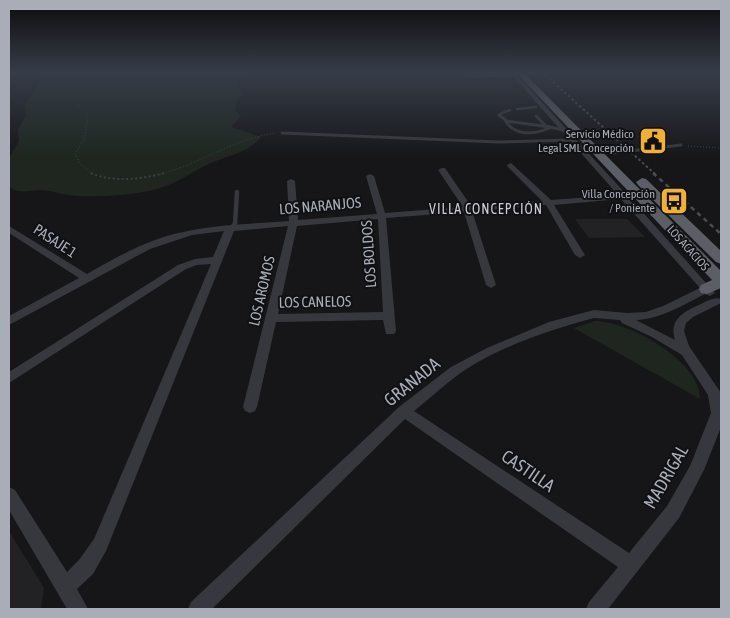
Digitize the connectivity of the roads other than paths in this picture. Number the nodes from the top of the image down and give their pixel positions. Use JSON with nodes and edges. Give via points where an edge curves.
{"nodes":[{"id":1,"x":538,"y":101,"type":"edge"},
{"id":2,"x":558,"y":101,"type":"edge"},
{"id":3,"x":541,"y":104,"type":"junction"},
{"id":4,"x":517,"y":109,"type":"dead end"},
{"id":5,"x":510,"y":110,"type":"dead end"},
{"id":6,"x":532,"y":112,"type":"dead end"},
{"id":7,"x":536,"y":116,"type":"dead end"},
{"id":8,"x":505,"y":120,"type":"junction"},
{"id":9,"x":550,"y":127,"type":"junction"},
{"id":10,"x":563,"y":130,"type":"junction"},
{"id":11,"x":282,"y":133,"type":"road end"},
{"id":12,"x":577,"y":139,"type":"junction"},
{"id":13,"x":681,"y":145,"type":"road end"},
{"id":14,"x":616,"y":157,"type":"joint"},
{"id":15,"x":511,"y":165,"type":"dead end"},
{"id":16,"x":442,"y":170,"type":"dead end"},
{"id":17,"x":634,"y":174,"type":"dead end"},
{"id":18,"x":370,"y":176,"type":"dead end"},
{"id":19,"x":291,"y":181,"type":"dead end"},
{"id":20,"x":237,"y":192,"type":"dead end"},
{"id":21,"x":655,"y":194,"type":"junction"},
{"id":22,"x":638,"y":195,"type":"junction"},
{"id":23,"x":622,"y":196,"type":"junction"},
{"id":24,"x":548,"y":202,"type":"junction"},
{"id":25,"x":468,"y":209,"type":"junction"},
{"id":26,"x":382,"y":216,"type":"junction"},
{"id":27,"x":292,"y":224,"type":"junction"},
{"id":28,"x":9,"y":229,"type":"edge"},
{"id":29,"x":230,"y":229,"type":"junction"},
{"id":30,"x":580,"y":255,"type":"dead end"},
{"id":31,"x":721,"y":259,"type":"edge"},
{"id":32,"x":217,"y":260,"type":"junction"},
{"id":33,"x":86,"y":278,"type":"junction"},
{"id":34,"x":492,"y":285,"type":"dead end"},
{"id":35,"x":718,"y":291,"type":"edge"},
{"id":36,"x":389,"y":316,"type":"junction"},
{"id":37,"x":616,"y":317,"type":"junction"},
{"id":38,"x":271,"y":318,"type":"junction"},
{"id":39,"x":9,"y":322,"type":"edge"},
{"id":40,"x":390,"y":331,"type":"dead end"},
{"id":41,"x":688,"y":353,"type":"junction"},
{"id":42,"x":9,"y":378,"type":"edge"},
{"id":43,"x":250,"y":406,"type":"dead end"},
{"id":44,"x":404,"y":411,"type":"junction"},
{"id":45,"x":9,"y":495,"type":"edge"},
{"id":46,"x":630,"y":564,"type":"junction"},
{"id":47,"x":66,"y":586,"type":"junction"},
{"id":48,"x":203,"y":608,"type":"edge"},
{"id":49,"x":78,"y":609,"type":"edge"},
{"id":50,"x":596,"y":609,"type":"edge"}],
"edges":[{"from":1,"to":3,"type":"highway"},
{"from":2,"to":14,"type":"highway"},
{"from":3,"to":4,"type":"lane"},
{"from":3,"to":6,"type":"lane","via":[[531,109]]},
{"from":3,"to":10,"type":"street"},
{"from":3,"to":12,"type":"highway"},
{"from":5,"to":8,"type":"lane","via":[[500,114]]},
{"from":7,"to":9,"type":"lane","via":[[543,125]]},
{"from":8,"to":9,"type":"lane"},
{"from":8,"to":9,"type":"lane","via":[[510,128],[522,132],[538,132]]},
{"from":9,"to":10,"type":"lane"},
{"from":10,"to":12,"type":"highway"},
{"from":11,"to":12,"type":"lane","via":[[362,134],[502,143]]},
{"from":12,"to":22,"type":"highway"},
{"from":12,"to":23,"type":"street","name":"LOS ACACIOS"},
{"from":13,"to":14,"type":"lane"},
{"from":15,"to":24,"type":"street"},
{"from":16,"to":25,"type":"street"},
{"from":17,"to":21,"type":"highway"},
{"from":18,"to":26,"type":"street","name":"LOS BOLDOS"},
{"from":19,"to":27,"type":"street","name":"LOS AROMOS"},
{"from":20,"to":29,"type":"lane","via":[[235,224]]},
{"from":21,"to":22,"type":"street","name":"LOS NARANJOS"},
{"from":21,"to":31,"type":"highway"},
{"from":22,"to":23,"type":"street","name":"LOS NARANJOS"},
{"from":22,"to":35,"type":"highway"},
{"from":23,"to":24,"type":"street","name":"LOS NARANJOS"},
{"from":23,"to":35,"type":"street","name":"LOS ACACIOS"},
{"from":24,"to":25,"type":"street","name":"LOS NARANJOS"},
{"from":24,"to":30,"type":"street"},
{"from":25,"to":26,"type":"street","name":"LOS NARANJOS"},
{"from":25,"to":34,"type":"street"},
{"from":26,"to":27,"type":"street","name":"LOS NARANJOS"},
{"from":26,"to":36,"type":"street","name":"LOS BOLDOS"},
{"from":27,"to":29,"type":"street","name":"LOS NARANJOS"},
{"from":27,"to":38,"type":"street","name":"LOS AROMOS"},
{"from":28,"to":33,"type":"street","name":"PASAJE 1"},
{"from":29,"to":32,"type":"street"},
{"from":29,"to":33,"type":"street","name":"LOS NARANJOS","via":[[161,240]]},
{"from":32,"to":42,"type":"street","via":[[182,267]]},
{"from":32,"to":47,"type":"street","via":[[100,545],[86,567]]},
{"from":33,"to":39,"type":"street","name":"LOS NARANJOS"},
{"from":35,"to":37,"type":"street","name":"GRANADA","via":[[658,313]]},
{"from":35,"to":41,"type":"street","name":"MADRIGAL","via":[[681,322],[679,336]]},
{"from":36,"to":38,"type":"street","name":"LOS CANELOS"},
{"from":36,"to":40,"type":"street","name":"LOS BOLDOS"},
{"from":37,"to":41,"type":"street","name":"MADRIGAL","via":[[656,334]]},
{"from":37,"to":44,"type":"street","name":"GRANADA","via":[[594,314],[580,317],[491,352],[449,375]]},
{"from":38,"to":43,"type":"street","name":"LOS AROMOS"},
{"from":41,"to":46,"type":"street","name":"MADRIGAL","via":[[715,394],[718,413],[704,453],[673,512]]},
{"from":44,"to":46,"type":"street","name":"CASTILLA"},
{"from":44,"to":48,"type":"street","name":"GRANADA"},
{"from":45,"to":47,"type":"street"},
{"from":46,"to":50,"type":"street","name":"MADRIGAL"},
{"from":47,"to":49,"type":"street"}]}
